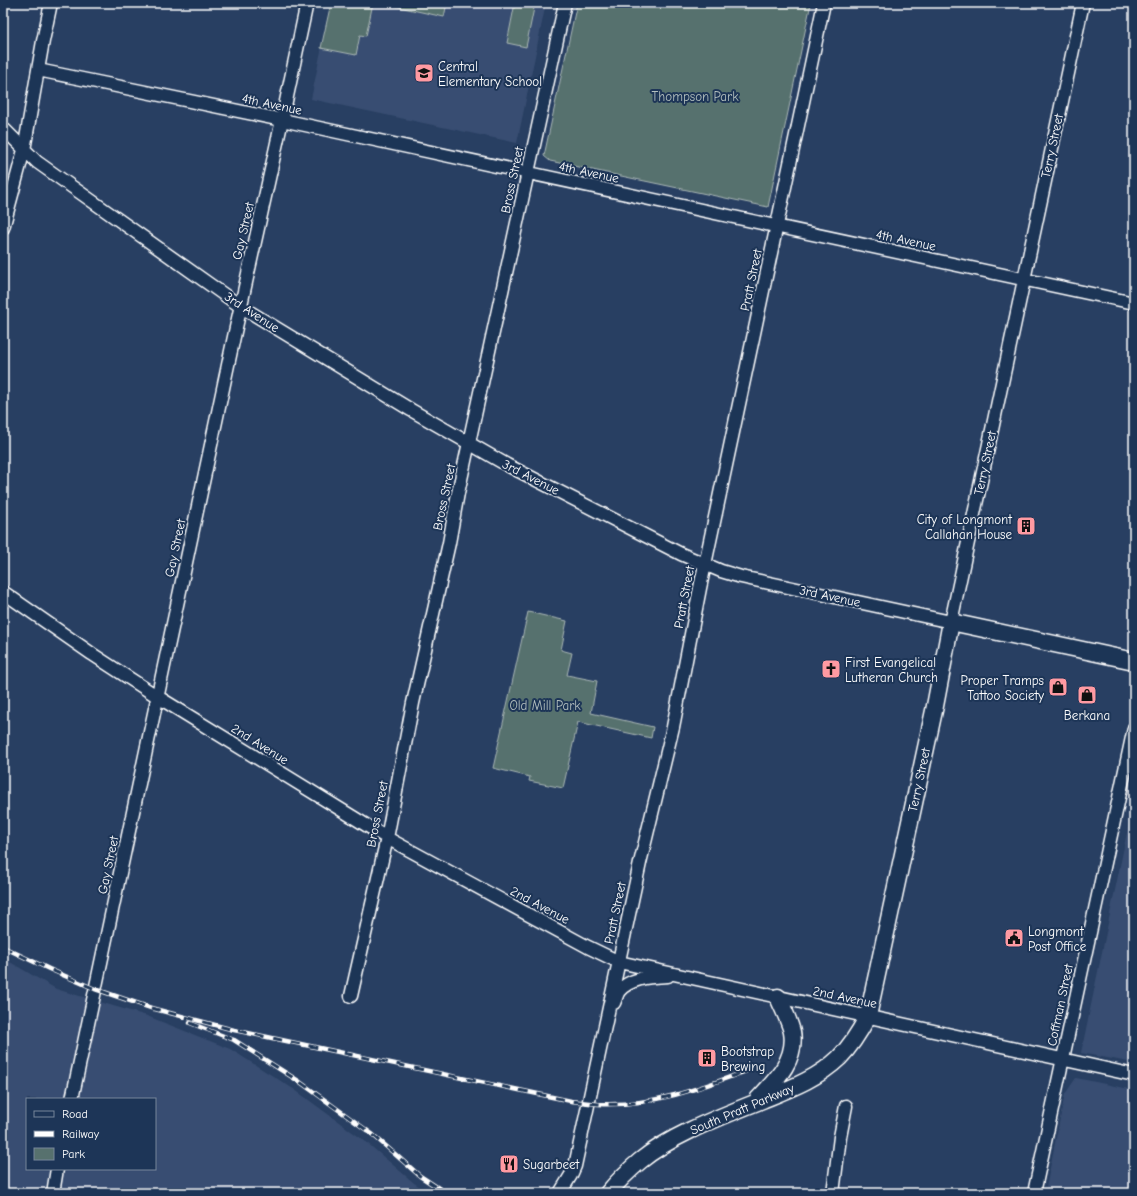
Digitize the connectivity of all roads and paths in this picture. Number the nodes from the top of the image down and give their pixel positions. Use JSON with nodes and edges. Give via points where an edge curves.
{"nodes":[{"id":1,"x":51,"y":3,"type":"edge"},
{"id":2,"x":307,"y":3,"type":"edge"},
{"id":3,"x":565,"y":3,"type":"edge"},
{"id":4,"x":824,"y":3,"type":"edge"},
{"id":5,"x":1083,"y":3,"type":"edge"},
{"id":6,"x":38,"y":70,"type":"junction"},
{"id":7,"x":282,"y":120,"type":"junction"},
{"id":8,"x":3,"y":128,"type":"edge"},
{"id":9,"x":24,"y":150,"type":"junction"},
{"id":10,"x":528,"y":173,"type":"junction"},
{"id":11,"x":777,"y":227,"type":"junction"},
{"id":12,"x":3,"y":228,"type":"edge"},
{"id":13,"x":1024,"y":279,"type":"junction"},
{"id":14,"x":1134,"y":303,"type":"edge"},
{"id":15,"x":240,"y":306,"type":"junction"},
{"id":16,"x":470,"y":444,"type":"junction"},
{"id":17,"x":705,"y":565,"type":"junction"},
{"id":18,"x":3,"y":592,"type":"edge"},
{"id":19,"x":951,"y":622,"type":"junction"},
{"id":20,"x":1134,"y":661,"type":"edge"},
{"id":21,"x":158,"y":697,"type":"junction"},
{"id":22,"x":1134,"y":728,"type":"edge"},
{"id":23,"x":387,"y":838,"type":"junction"},
{"id":24,"x":619,"y":962,"type":"junction"},
{"id":25,"x":680,"y":975,"type":"junction"},
{"id":26,"x":351,"y":996,"type":"dead end"},
{"id":27,"x":778,"y":997,"type":"junction"},
{"id":28,"x":868,"y":1016,"type":"junction"},
{"id":29,"x":605,"y":1022,"type":"junction"},
{"id":30,"x":1063,"y":1059,"type":"junction"},
{"id":31,"x":1134,"y":1075,"type":"edge"},
{"id":32,"x":72,"y":1098,"type":"edge"},
{"id":33,"x":754,"y":1103,"type":"junction"},
{"id":34,"x":846,"y":1106,"type":"dead end"},
{"id":35,"x":58,"y":1170,"type":"edge"},
{"id":36,"x":52,"y":1193,"type":"edge"},
{"id":37,"x":561,"y":1193,"type":"edge"},
{"id":38,"x":608,"y":1193,"type":"edge"},
{"id":39,"x":833,"y":1193,"type":"edge"},
{"id":40,"x":1034,"y":1193,"type":"edge"}],
"edges":[{"from":1,"to":6,"type":"street"},
{"from":2,"to":7,"type":"street","name":"Gay Street"},
{"from":3,"to":10,"type":"street","name":"Bross Street"},
{"from":4,"to":11,"type":"street","name":"Pratt Street"},
{"from":5,"to":13,"type":"street","name":"Terry Street"},
{"from":6,"to":7,"type":"street","name":"4th Avenue"},
{"from":6,"to":9,"type":"street"},
{"from":7,"to":10,"type":"street","name":"4th Avenue"},
{"from":7,"to":15,"type":"street","name":"Gay Street"},
{"from":8,"to":9,"type":"street","name":"3rd Avenue"},
{"from":9,"to":12,"type":"street"},
{"from":9,"to":15,"type":"street","name":"3rd Avenue","via":[[37,162]]},
{"from":10,"to":11,"type":"street","name":"4th Avenue"},
{"from":10,"to":16,"type":"street","name":"Bross Street"},
{"from":11,"to":13,"type":"street","name":"4th Avenue"},
{"from":11,"to":17,"type":"street","name":"Pratt Street"},
{"from":13,"to":14,"type":"street","name":"4th Avenue"},
{"from":13,"to":19,"type":"street","name":"Terry Street"},
{"from":15,"to":16,"type":"street","name":"3rd Avenue"},
{"from":15,"to":21,"type":"street","name":"Gay Street"},
{"from":16,"to":17,"type":"street","name":"3rd Avenue"},
{"from":16,"to":23,"type":"street","name":"Bross Street","via":[[413,704]]},
{"from":17,"to":19,"type":"street","name":"3rd Avenue","via":[[741,577]]},
{"from":17,"to":24,"type":"street","name":"Pratt Street","via":[[674,727],[640,863]]},
{"from":18,"to":21,"type":"street","name":"2nd Avenue"},
{"from":19,"to":20,"type":"main road","name":"3rd Avenue"},
{"from":19,"to":28,"type":"main road","name":"Terry Street","via":[[936,706]]},
{"from":21,"to":23,"type":"street","name":"2nd Avenue"},
{"from":21,"to":32,"type":"street","name":"Gay Street"},
{"from":22,"to":30,"type":"street","name":"Coffman Street"},
{"from":23,"to":24,"type":"street","name":"2nd Avenue"},
{"from":23,"to":26,"type":"street","name":"Bross Street"},
{"from":24,"to":25,"type":"street","name":"2nd Avenue"},
{"from":24,"to":29,"type":"street","name":"Pratt Street"},
{"from":25,"to":27,"type":"street","name":"2nd Avenue"},
{"from":25,"to":29,"type":"street","via":[[643,978],[629,983],[619,991]]},
{"from":27,"to":28,"type":"street","name":"2nd Avenue"},
{"from":27,"to":33,"type":"main road","via":[[792,1031],[790,1055],[783,1071]]},
{"from":28,"to":30,"type":"street","name":"2nd Avenue"},
{"from":28,"to":33,"type":"main road","name":"South Pratt Parkway","via":[[850,1046],[824,1070],[804,1082]]},
{"from":29,"to":37,"type":"street","name":"Pratt Street","via":[[574,1166]]},
{"from":30,"to":31,"type":"street","name":"2nd Avenue"},
{"from":30,"to":40,"type":"street","name":"Coffman Street"},
{"from":33,"to":38,"type":"main road","name":"South Pratt Parkway","via":[[687,1132],[666,1144],[641,1160]]},
{"from":34,"to":39,"type":"street"},
{"from":35,"to":36,"type":"street"}]}
